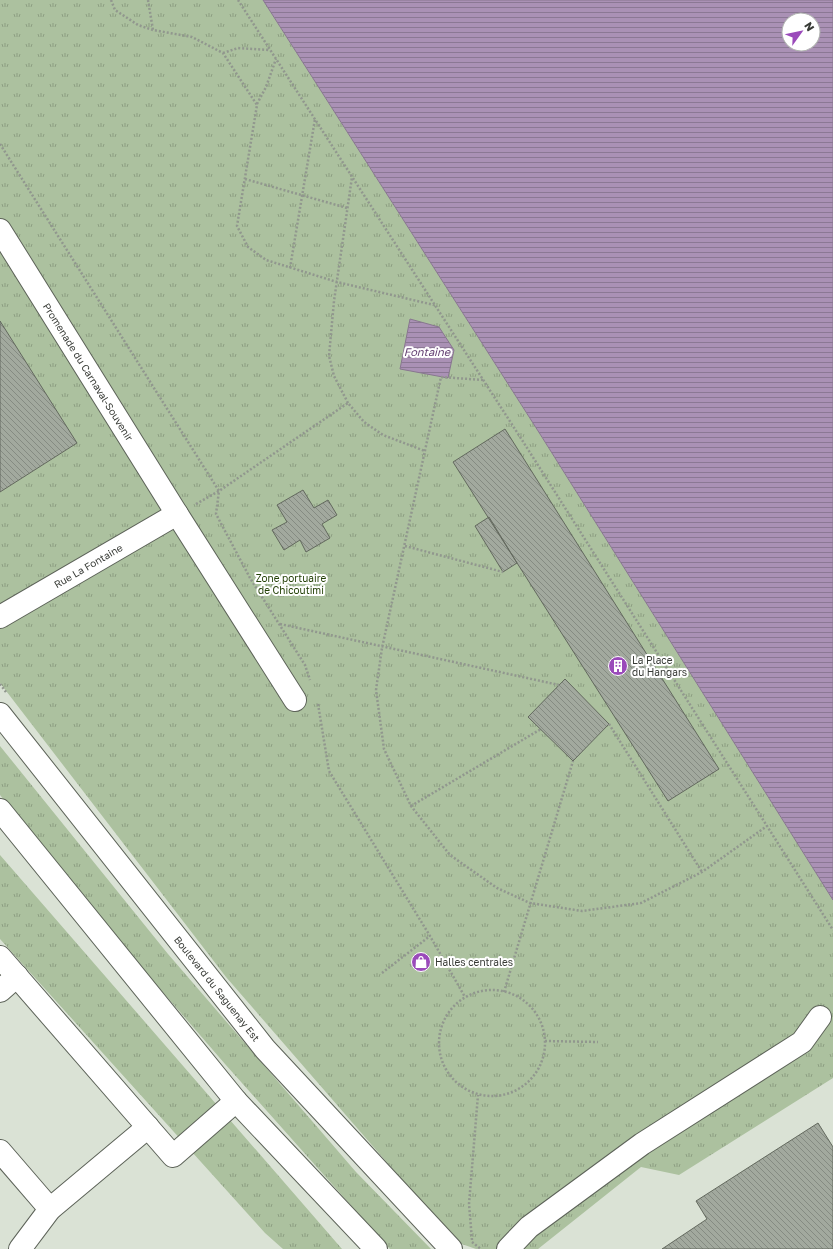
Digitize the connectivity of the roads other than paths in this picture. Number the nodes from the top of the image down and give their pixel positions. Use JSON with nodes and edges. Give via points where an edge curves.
{"nodes":[{"id":1,"x":0,"y":230,"type":"edge"},
{"id":2,"x":177,"y":514,"type":"junction"},
{"id":3,"x":0,"y":617,"type":"edge"},
{"id":4,"x":295,"y":700,"type":"dead end"},
{"id":5,"x":0,"y":714,"type":"edge"},
{"id":6,"x":0,"y":810,"type":"edge"},
{"id":7,"x":0,"y":957,"type":"edge"},
{"id":8,"x":17,"y":976,"type":"junction"},
{"id":9,"x":0,"y":991,"type":"edge"},
{"id":10,"x":820,"y":1017,"type":"dead end"},
{"id":11,"x":236,"y":1101,"type":"junction"},
{"id":12,"x":148,"y":1127,"type":"junction"},
{"id":13,"x":0,"y":1151,"type":"edge"},
{"id":14,"x":50,"y":1208,"type":"junction"},
{"id":15,"x":20,"y":1249,"type":"edge"},
{"id":16,"x":376,"y":1249,"type":"edge"},
{"id":17,"x":451,"y":1249,"type":"edge"},
{"id":18,"x":508,"y":1249,"type":"edge"}],
"edges":[{"from":1,"to":2,"type":"main road","name":"Promenade du Carnaval-Souvenir"},
{"from":2,"to":3,"type":"main road","name":"Rue La Fontaine"},
{"from":2,"to":4,"type":"main road","name":"Promenade du Carnaval-Souvenir"},
{"from":5,"to":17,"type":"main road","name":"Boulevard du Saguenay Est","via":[[265,1049]]},
{"from":6,"to":11,"type":"main road"},
{"from":7,"to":8,"type":"main road"},
{"from":8,"to":9,"type":"main road"},
{"from":8,"to":12,"type":"main road"},
{"from":10,"to":18,"type":"main road","via":[[802,1042],[642,1144],[529,1227]]},
{"from":11,"to":12,"type":"main road","via":[[173,1156]]},
{"from":11,"to":16,"type":"main road"},
{"from":12,"to":14,"type":"main road"},
{"from":13,"to":14,"type":"main road"},
{"from":14,"to":15,"type":"main road"}]}
